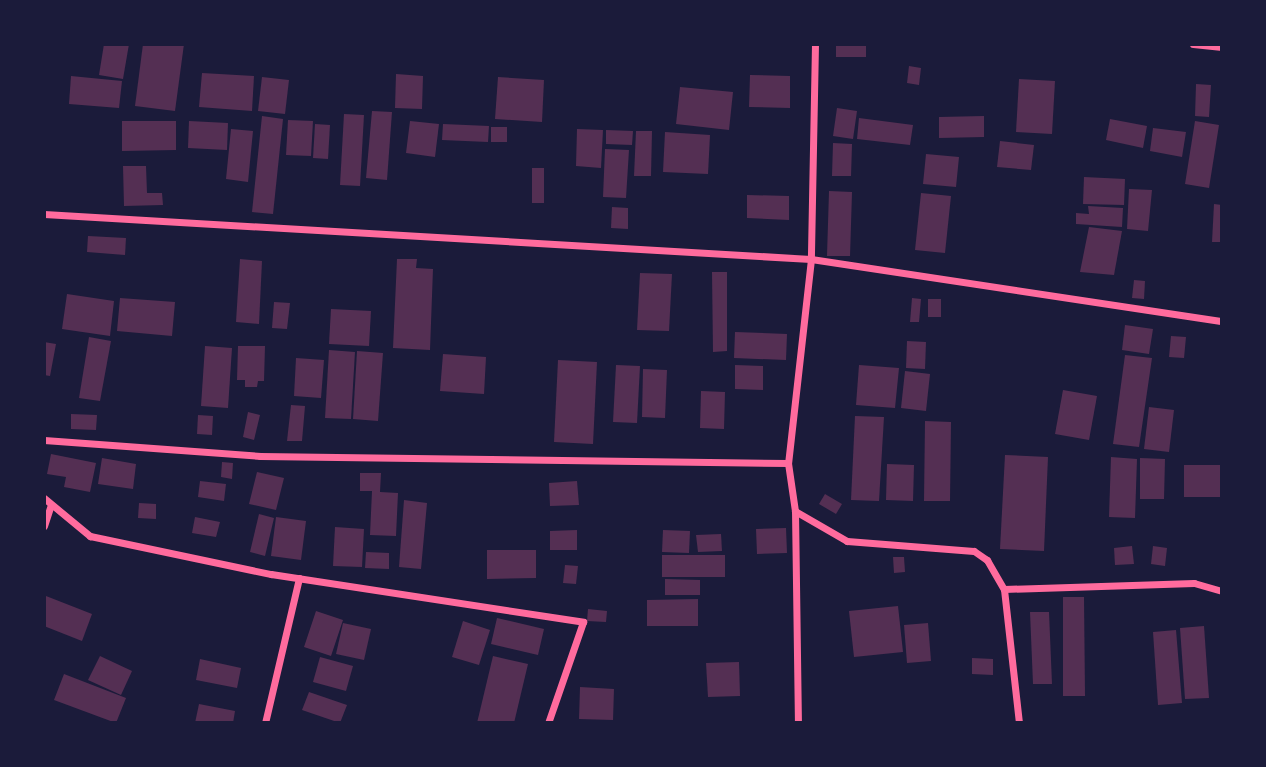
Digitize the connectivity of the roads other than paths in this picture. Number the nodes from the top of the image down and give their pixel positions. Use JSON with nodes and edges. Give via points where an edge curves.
{"nodes":[{"id":1,"x":815,"y":44,"type":"edge"},
{"id":2,"x":1193,"y":44,"type":"edge"},
{"id":3,"x":1222,"y":47,"type":"edge"},
{"id":4,"x":44,"y":214,"type":"edge"},
{"id":5,"x":811,"y":259,"type":"junction"},
{"id":6,"x":1222,"y":321,"type":"edge"},
{"id":7,"x":44,"y":440,"type":"edge"},
{"id":8,"x":788,"y":463,"type":"junction"},
{"id":9,"x":44,"y":498,"type":"edge"},
{"id":10,"x":51,"y":505,"type":"junction"},
{"id":11,"x":795,"y":510,"type":"junction"},
{"id":12,"x":44,"y":526,"type":"edge"},
{"id":13,"x":299,"y":579,"type":"junction"},
{"id":14,"x":1004,"y":589,"type":"junction"},
{"id":15,"x":1222,"y":591,"type":"edge"},
{"id":16,"x":265,"y":723,"type":"edge"},
{"id":17,"x":548,"y":723,"type":"edge"},
{"id":18,"x":798,"y":723,"type":"edge"},
{"id":19,"x":1019,"y":723,"type":"edge"}],
"edges":[{"from":1,"to":5,"type":"street"},
{"from":2,"to":3,"type":"street"},
{"from":4,"to":5,"type":"street"},
{"from":5,"to":6,"type":"street"},
{"from":5,"to":8,"type":"street"},
{"from":7,"to":8,"type":"street","via":[[260,456]]},
{"from":8,"to":11,"type":"street"},
{"from":9,"to":10,"type":"street"},
{"from":10,"to":12,"type":"street"},
{"from":10,"to":13,"type":"street","via":[[90,536]]},
{"from":11,"to":14,"type":"street","via":[[847,541],[974,551],[987,559]]},
{"from":11,"to":18,"type":"street"},
{"from":13,"to":16,"type":"street"},
{"from":13,"to":17,"type":"street","via":[[583,622]]},
{"from":14,"to":15,"type":"street","via":[[1194,583]]},
{"from":14,"to":19,"type":"street"}]}
